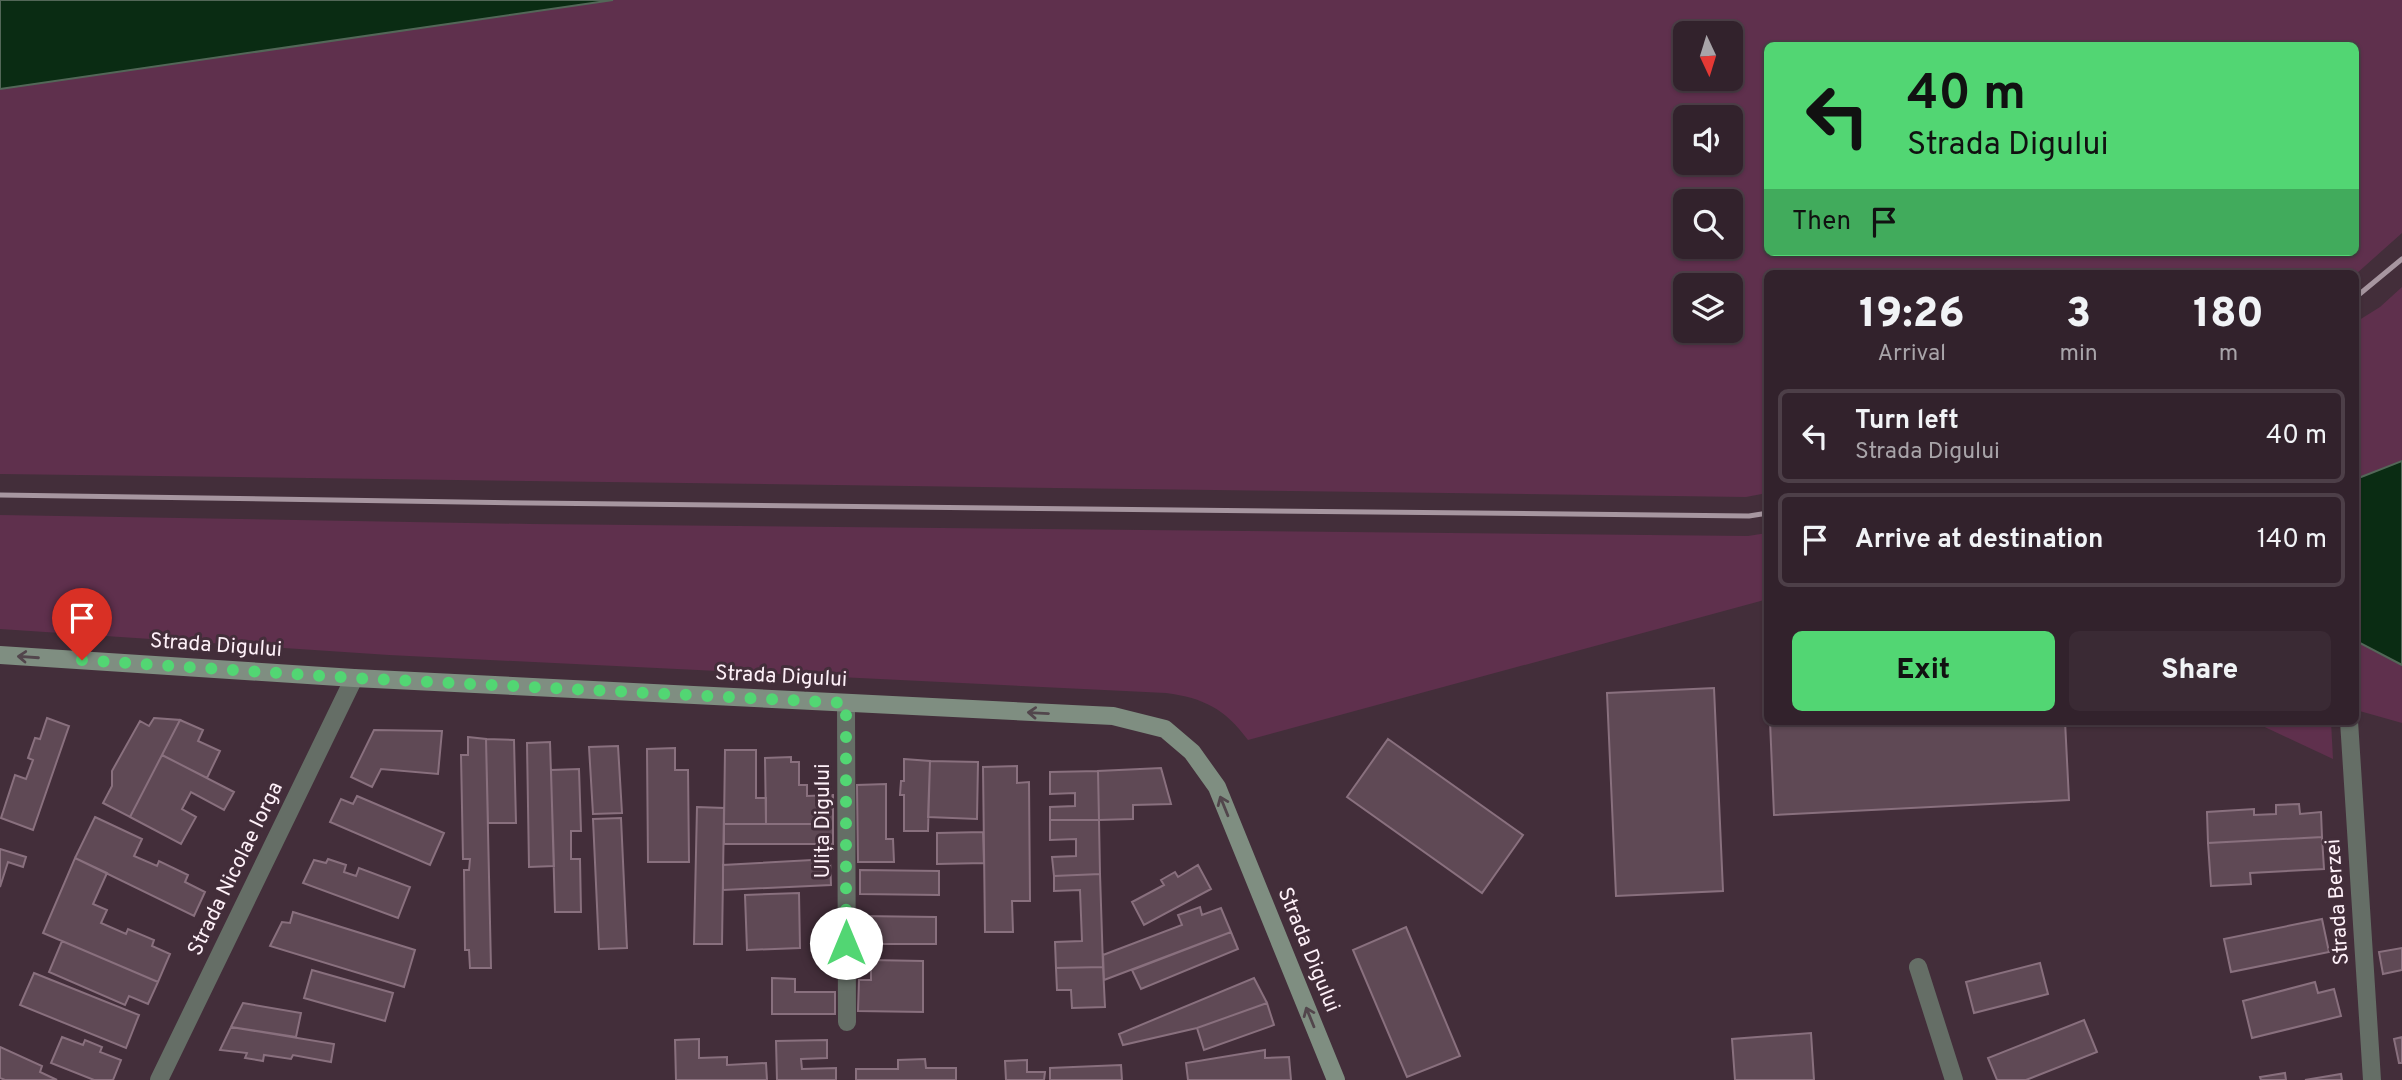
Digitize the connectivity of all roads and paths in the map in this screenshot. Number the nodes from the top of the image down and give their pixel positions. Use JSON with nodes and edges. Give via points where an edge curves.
{"nodes":[{"id":1,"x":0,"y":655,"type":"edge"},
{"id":2,"x":354,"y":678,"type":"junction"},
{"id":3,"x":846,"y":703,"type":"junction"},
{"id":4,"x":2349,"y":725,"type":"edge"},
{"id":5,"x":1918,"y":967,"type":"dead end"},
{"id":6,"x":847,"y":1022,"type":"dead end"},
{"id":7,"x":159,"y":1080,"type":"edge"},
{"id":8,"x":1336,"y":1080,"type":"edge"},
{"id":9,"x":1954,"y":1080,"type":"edge"},
{"id":10,"x":2372,"y":1080,"type":"edge"}],
"edges":[{"from":2,"to":1,"type":"street","name":"Strada Digului","one_way":true},
{"from":2,"to":3,"type":"street","name":"Strada Digului"},
{"from":2,"to":7,"type":"street","name":"Strada Nicolae Iorga"},
{"from":3,"to":6,"type":"street","name":"Ulița Digului"},
{"from":8,"to":3,"type":"street","name":"Strada Digului","one_way":true,"via":[[1217,788],[1192,751],[1165,729],[1113,716]]},
{"from":4,"to":10,"type":"street","name":"Strada Berzei"},
{"from":5,"to":9,"type":"street"}]}
